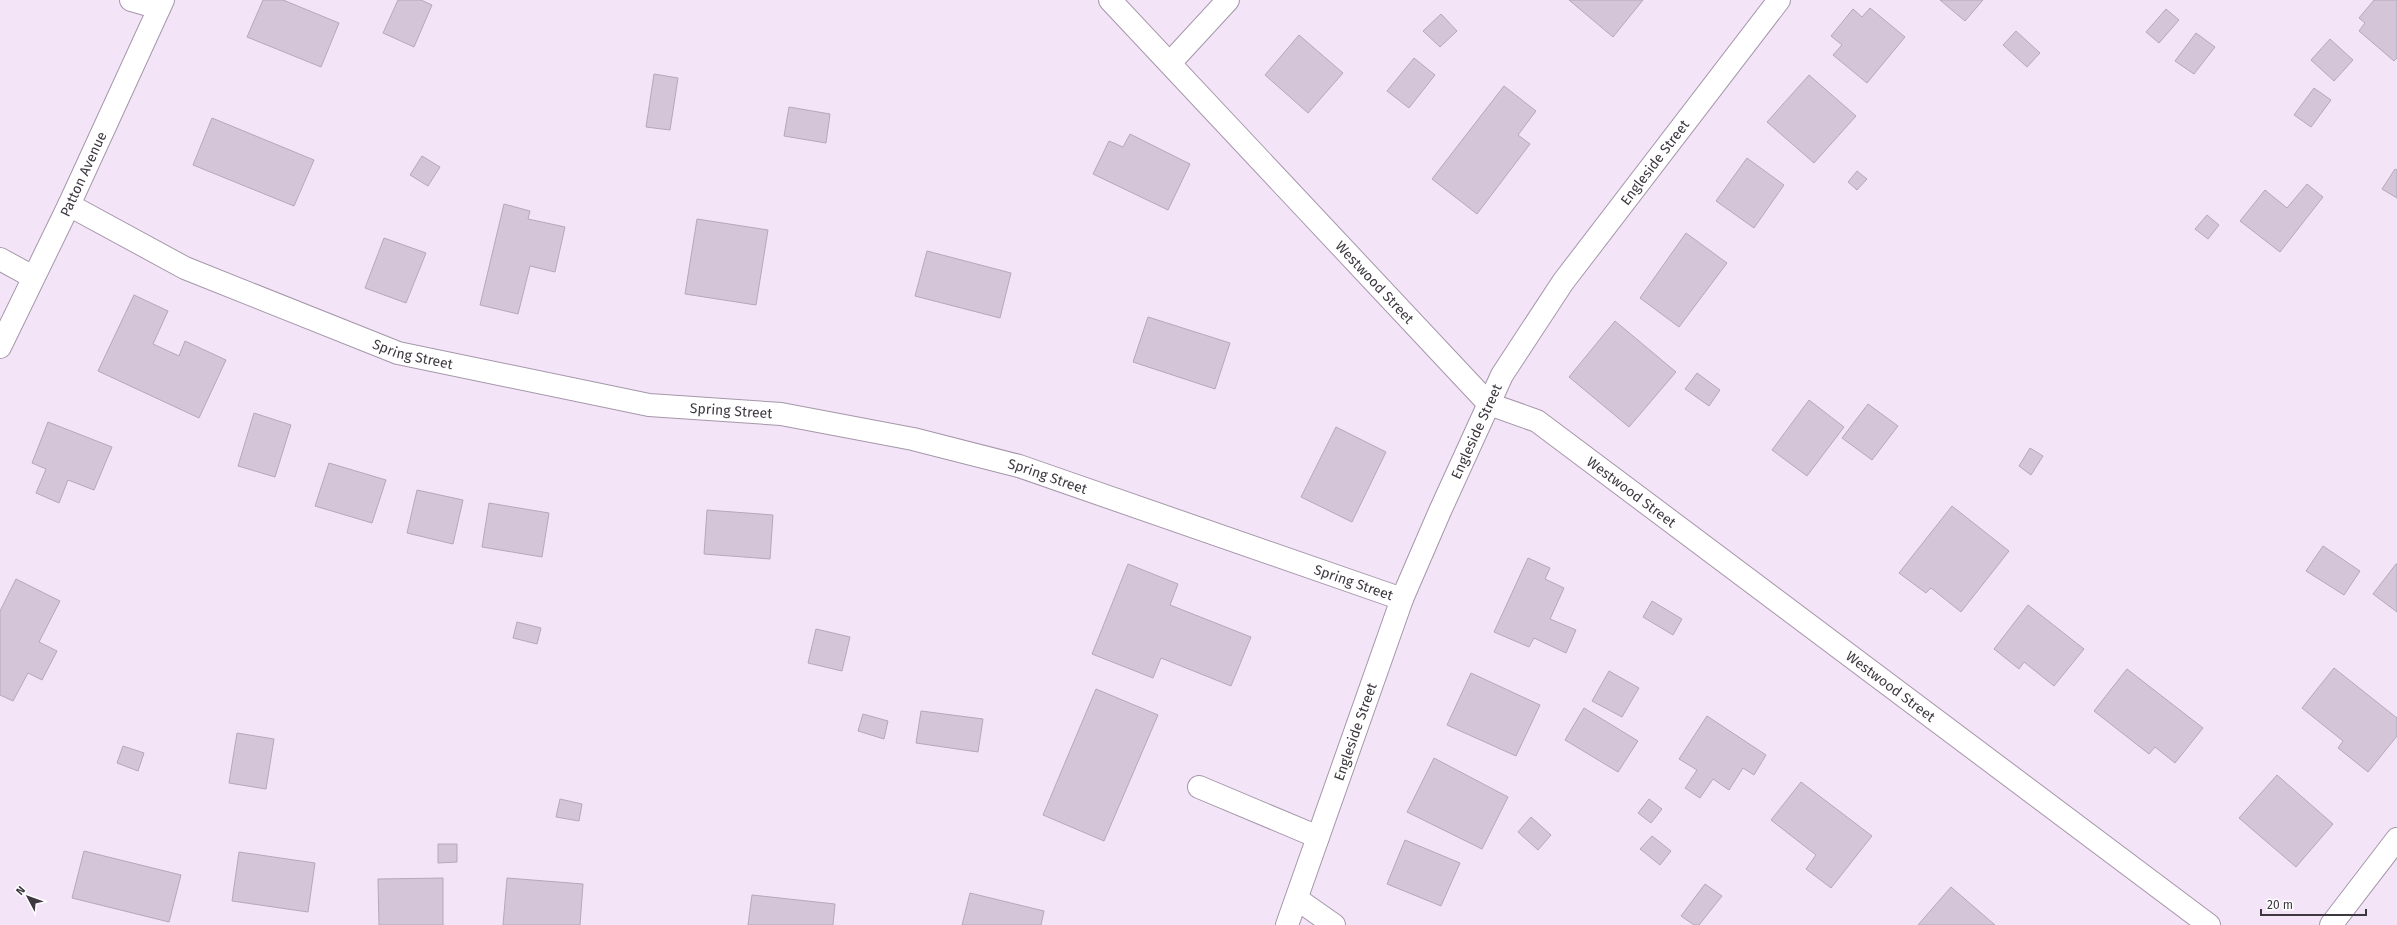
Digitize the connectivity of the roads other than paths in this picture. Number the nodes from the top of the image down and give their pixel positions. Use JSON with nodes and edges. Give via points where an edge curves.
{"nodes":[{"id":1,"x":131,"y":0,"type":"edge"},
{"id":2,"x":1110,"y":0,"type":"edge"},
{"id":3,"x":1228,"y":0,"type":"edge"},
{"id":4,"x":1779,"y":0,"type":"edge"},
{"id":5,"x":161,"y":4,"type":"edge"},
{"id":6,"x":1170,"y":63,"type":"junction"},
{"id":7,"x":70,"y":205,"type":"junction"},
{"id":8,"x":0,"y":259,"type":"edge"},
{"id":9,"x":33,"y":277,"type":"junction"},
{"id":10,"x":0,"y":346,"type":"edge"},
{"id":11,"x":1489,"y":404,"type":"junction"},
{"id":12,"x":1402,"y":599,"type":"junction"},
{"id":13,"x":1199,"y":787,"type":"dead end"},
{"id":14,"x":1318,"y":837,"type":"junction"},
{"id":15,"x":2397,"y":840,"type":"edge"},
{"id":16,"x":1296,"y":899,"type":"junction"},
{"id":17,"x":1287,"y":925,"type":"edge"},
{"id":18,"x":1334,"y":925,"type":"edge"},
{"id":19,"x":2210,"y":925,"type":"edge"},
{"id":20,"x":2331,"y":925,"type":"edge"}],
"edges":[{"from":1,"to":5,"type":"street"},
{"from":2,"to":6,"type":"street","name":"Westwood Street"},
{"from":3,"to":6,"type":"street"},
{"from":4,"to":11,"type":"street","name":"Engleside Street","via":[[1563,282],[1502,375]]},
{"from":5,"to":7,"type":"street","name":"Patton Avenue"},
{"from":6,"to":11,"type":"street","name":"Westwood Street"},
{"from":7,"to":9,"type":"street","name":"Patton Avenue"},
{"from":7,"to":12,"type":"street","name":"Spring Street","via":[[185,268],[398,353],[649,405],[781,414],[913,439],[1019,466]]},
{"from":8,"to":9,"type":"street"},
{"from":9,"to":10,"type":"street","name":"Patton Avenue"},
{"from":11,"to":12,"type":"street","name":"Engleside Street"},
{"from":11,"to":19,"type":"street","name":"Westwood Street","via":[[1536,421]]},
{"from":12,"to":14,"type":"street","name":"Engleside Street"},
{"from":13,"to":14,"type":"street"},
{"from":14,"to":16,"type":"street","name":"Engleside Street"},
{"from":15,"to":20,"type":"street"},
{"from":16,"to":17,"type":"street","name":"Engleside Street"},
{"from":16,"to":18,"type":"street"}]}
